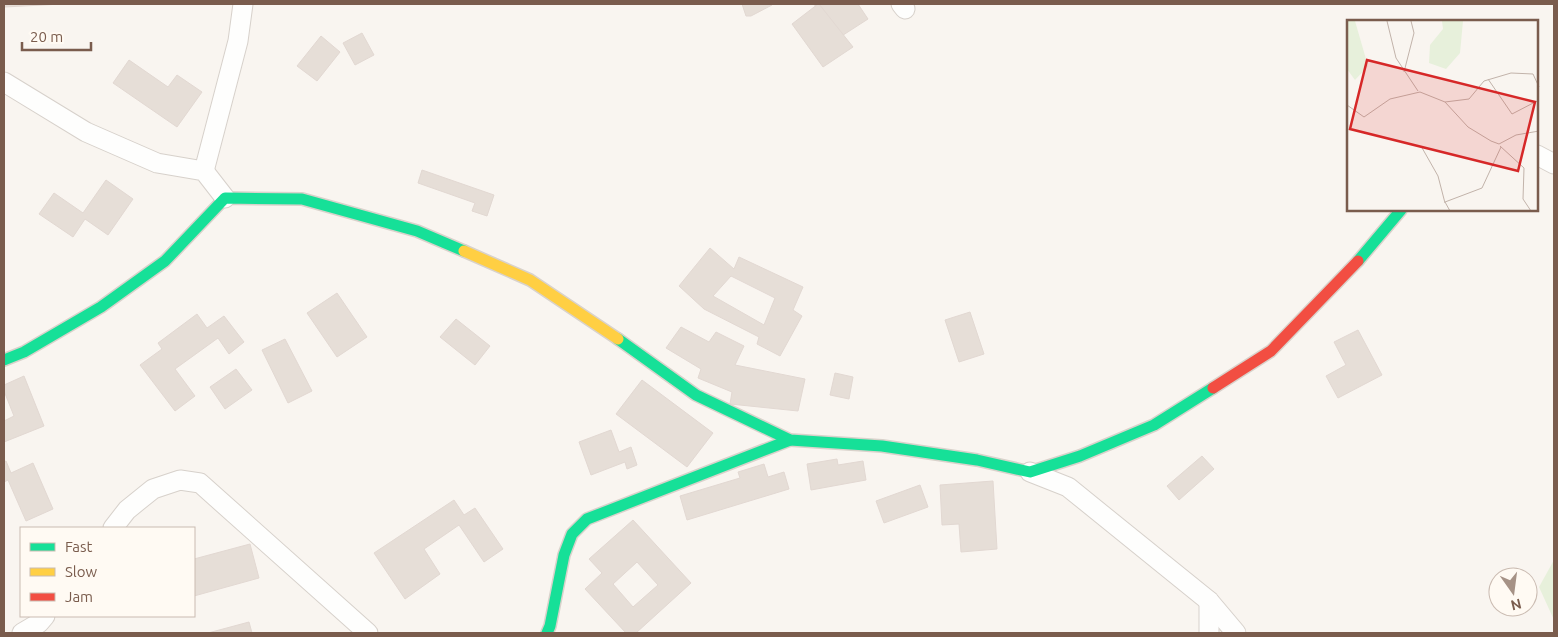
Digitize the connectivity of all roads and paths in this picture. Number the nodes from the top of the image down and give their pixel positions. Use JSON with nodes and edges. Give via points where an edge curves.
{"nodes":[{"id":1,"x":243,"y":4,"type":"edge"},
{"id":2,"x":4,"y":82,"type":"edge"},
{"id":3,"x":1538,"y":156,"type":"edge"},
{"id":4,"x":1554,"y":164,"type":"edge"},
{"id":5,"x":204,"y":170,"type":"junction"},
{"id":6,"x":225,"y":198,"type":"junction"},
{"id":7,"x":1400,"y":211,"type":"edge"},
{"id":8,"x":4,"y":360,"type":"edge"},
{"id":9,"x":790,"y":440,"type":"junction"},
{"id":10,"x":1030,"y":472,"type":"junction"},
{"id":11,"x":113,"y":527,"type":"edge"},
{"id":12,"x":1209,"y":601,"type":"junction"},
{"id":13,"x":43,"y":617,"type":"edge"},
{"id":14,"x":22,"y":633,"type":"edge"},
{"id":15,"x":368,"y":633,"type":"edge"},
{"id":16,"x":547,"y":633,"type":"edge"},
{"id":17,"x":1209,"y":633,"type":"edge"},
{"id":18,"x":1236,"y":633,"type":"edge"}],
"edges":[{"from":1,"to":5,"type":"street","via":[[238,41]]},
{"from":2,"to":5,"type":"street","via":[[95,136],[157,162]]},
{"from":3,"to":4,"type":"street"},
{"from":5,"to":6,"type":"street"},
{"from":6,"to":8,"type":"street","via":[[165,261],[102,308]]},
{"from":6,"to":9,"type":"street","via":[[302,199],[417,231],[530,280],[696,395]]},
{"from":7,"to":10,"type":"street","via":[[1356,263],[1271,350],[1154,426]]},
{"from":9,"to":10,"type":"street","via":[[882,446],[977,460]]},
{"from":9,"to":16,"type":"street","via":[[587,519],[572,534],[564,555]]},
{"from":10,"to":12,"type":"street","via":[[1068,487]]},
{"from":11,"to":15,"type":"street","via":[[126,510],[154,489],[180,480],[200,483]]},
{"from":12,"to":17,"type":"street"},
{"from":12,"to":18,"type":"street"},
{"from":13,"to":14,"type":"street"}]}
